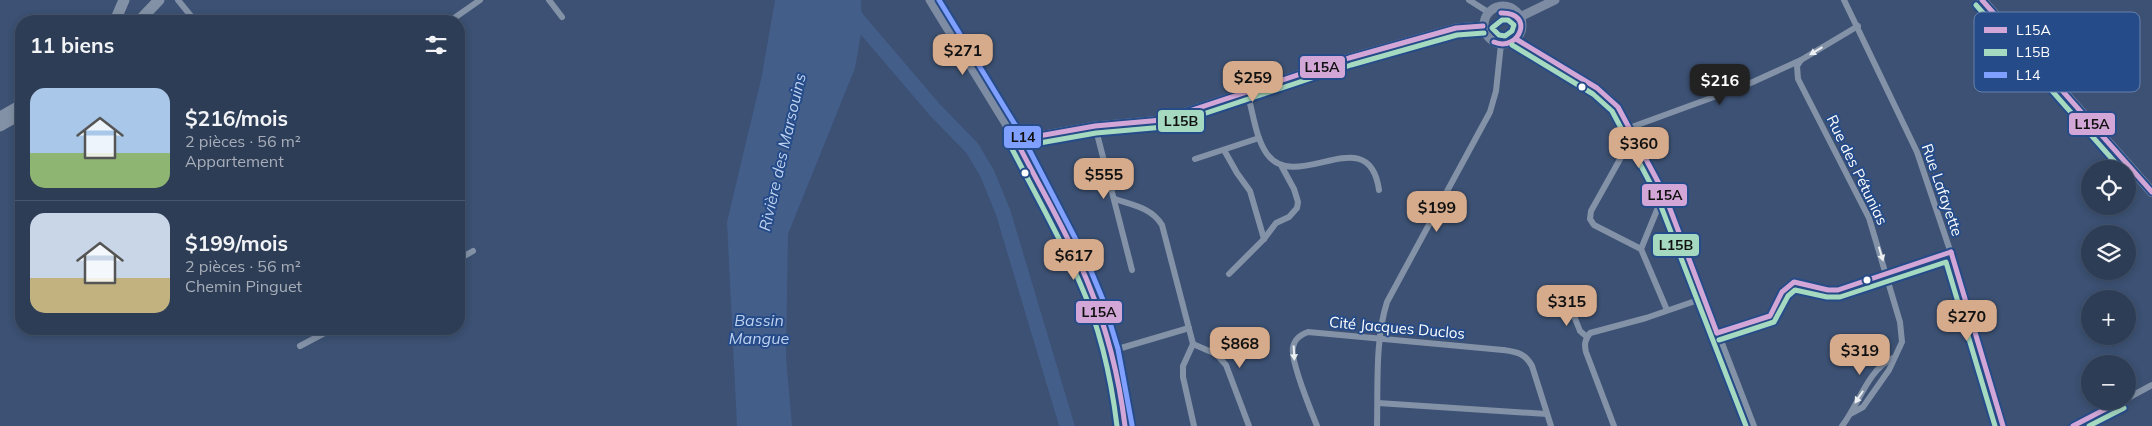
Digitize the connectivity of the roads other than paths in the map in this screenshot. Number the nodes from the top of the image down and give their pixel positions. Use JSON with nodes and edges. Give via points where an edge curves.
{"nodes":[{"id":1,"x":124,"y":0,"type":"edge"},
{"id":2,"x":159,"y":0,"type":"edge"},
{"id":3,"x":178,"y":0,"type":"edge"},
{"id":4,"x":480,"y":0,"type":"edge"},
{"id":5,"x":549,"y":0,"type":"edge"},
{"id":6,"x":930,"y":0,"type":"edge"},
{"id":7,"x":1469,"y":0,"type":"edge"},
{"id":8,"x":1844,"y":0,"type":"edge"},
{"id":9,"x":1982,"y":0,"type":"edge"},
{"id":10,"x":1550,"y":1,"type":"edge"},
{"id":11,"x":1488,"y":12,"type":"junction"},
{"id":12,"x":1993,"y":12,"type":"edge"},
{"id":13,"x":118,"y":15,"type":"edge"},
{"id":14,"x":145,"y":15,"type":"edge"},
{"id":15,"x":190,"y":15,"type":"edge"},
{"id":16,"x":459,"y":15,"type":"edge"},
{"id":17,"x":562,"y":17,"type":"dead end"},
{"id":18,"x":1520,"y":17,"type":"junction"},
{"id":19,"x":1483,"y":26,"type":"junction"},
{"id":20,"x":1858,"y":26,"type":"junction"},
{"id":21,"x":1516,"y":39,"type":"junction"},
{"id":22,"x":1501,"y":44,"type":"junction"},
{"id":23,"x":1801,"y":60,"type":"junction"},
{"id":24,"x":1247,"y":92,"type":"junction"},
{"id":25,"x":2064,"y":92,"type":"edge"},
{"id":26,"x":15,"y":108,"type":"edge"},
{"id":27,"x":0,"y":117,"type":"edge"},
{"id":28,"x":15,"y":117,"type":"edge"},
{"id":29,"x":0,"y":126,"type":"edge"},
{"id":30,"x":1095,"y":126,"type":"junction"},
{"id":31,"x":1629,"y":128,"type":"junction"},
{"id":32,"x":1633,"y":136,"type":"junction"},
{"id":33,"x":1259,"y":138,"type":"junction"},
{"id":34,"x":1016,"y":140,"type":"junction"},
{"id":35,"x":1224,"y":150,"type":"junction"},
{"id":36,"x":1195,"y":159,"type":"dead end"},
{"id":37,"x":1282,"y":167,"type":"junction"},
{"id":38,"x":2141,"y":179,"type":"junction"},
{"id":39,"x":2152,"y":188,"type":"edge"},
{"id":40,"x":1380,"y":190,"type":"dead end"},
{"id":41,"x":2152,"y":192,"type":"edge"},
{"id":42,"x":1664,"y":193,"type":"junction"},
{"id":43,"x":1115,"y":199,"type":"junction"},
{"id":44,"x":1264,"y":239,"type":"junction"},
{"id":45,"x":1640,"y":250,"type":"junction"},
{"id":46,"x":473,"y":251,"type":"dead end"},
{"id":47,"x":1951,"y":252,"type":"junction"},
{"id":48,"x":465,"y":256,"type":"edge"},
{"id":49,"x":1132,"y":270,"type":"dead end"},
{"id":50,"x":1229,"y":274,"type":"dead end"},
{"id":51,"x":1887,"y":274,"type":"junction"},
{"id":52,"x":1704,"y":298,"type":"junction"},
{"id":53,"x":1568,"y":301,"type":"dead end"},
{"id":54,"x":1667,"y":310,"type":"junction"},
{"id":55,"x":1189,"y":328,"type":"junction"},
{"id":56,"x":1717,"y":332,"type":"junction"},
{"id":57,"x":321,"y":335,"type":"edge"},
{"id":58,"x":1587,"y":337,"type":"junction"},
{"id":59,"x":1380,"y":340,"type":"junction"},
{"id":60,"x":1193,"y":344,"type":"junction"},
{"id":61,"x":300,"y":346,"type":"dead end"},
{"id":62,"x":1111,"y":352,"type":"junction"},
{"id":63,"x":2152,"y":385,"type":"edge"},
{"id":64,"x":2136,"y":394,"type":"edge"},
{"id":65,"x":1378,"y":403,"type":"junction"},
{"id":66,"x":2104,"y":410,"type":"edge"},
{"id":67,"x":1547,"y":414,"type":"junction"},
{"id":68,"x":1124,"y":426,"type":"edge"},
{"id":69,"x":1194,"y":426,"type":"edge"},
{"id":70,"x":1249,"y":426,"type":"edge"},
{"id":71,"x":1316,"y":426,"type":"edge"},
{"id":72,"x":1377,"y":426,"type":"edge"},
{"id":73,"x":1551,"y":426,"type":"edge"},
{"id":74,"x":1614,"y":426,"type":"edge"},
{"id":75,"x":1754,"y":426,"type":"edge"},
{"id":76,"x":1842,"y":426,"type":"edge"},
{"id":77,"x":2003,"y":426,"type":"edge"},
{"id":78,"x":2073,"y":426,"type":"edge"}],
"edges":[{"from":1,"to":13,"type":"highway"},
{"from":2,"to":14,"type":"highway"},
{"from":3,"to":15,"type":"street"},
{"from":4,"to":16,"type":"street"},
{"from":5,"to":17,"type":"street"},
{"from":6,"to":34,"type":"street"},
{"from":7,"to":11,"type":"street"},
{"from":8,"to":20,"type":"street","name":"Rue Lafayette"},
{"from":9,"to":12,"type":"main road"},
{"from":10,"to":18,"type":"street"},
{"from":11,"to":18,"type":"street","via":[[1504,6],[1516,11]]},
{"from":11,"to":19,"type":"street"},
{"from":18,"to":21,"type":"street","via":[[1521,32]]},
{"from":19,"to":22,"type":"street","via":[[1489,39]]},
{"from":19,"to":24,"type":"street","via":[[1456,28],[1349,58]]},
{"from":20,"to":23,"type":"street","one_way":true},
{"from":20,"to":47,"type":"street","name":"Rue Lafayette","via":[[1917,152]]},
{"from":21,"to":22,"type":"street"},
{"from":21,"to":31,"type":"street","via":[[1609,97]]},
{"from":22,"to":59,"type":"street","via":[[1496,91],[1490,112],[1387,302]]},
{"from":23,"to":31,"type":"street","via":[[1744,86]]},
{"from":23,"to":51,"type":"street","name":"Rue des Pétunias","one_way":true,"via":[[1797,66],[1798,80],[1870,218]]},
{"from":24,"to":30,"type":"street","via":[[1162,120]]},
{"from":24,"to":33,"type":"street"},
{"from":25,"to":38,"type":"main road"},
{"from":26,"to":27,"type":"highway"},
{"from":28,"to":29,"type":"highway"},
{"from":30,"to":34,"type":"street"},
{"from":30,"to":43,"type":"street"},
{"from":31,"to":32,"type":"street"},
{"from":32,"to":42,"type":"street"},
{"from":32,"to":45,"type":"street","via":[[1591,211],[1590,220]]},
{"from":33,"to":35,"type":"street"},
{"from":33,"to":37,"type":"street","via":[[1268,155]]},
{"from":34,"to":62,"type":"street","via":[[1079,262],[1096,302]]},
{"from":35,"to":36,"type":"street"},
{"from":35,"to":44,"type":"street","via":[[1250,191]]},
{"from":37,"to":40,"type":"street","via":[[1360,158],[1368,164]]},
{"from":37,"to":44,"type":"street","via":[[1290,180],[1298,208],[1276,223]]},
{"from":38,"to":39,"type":"main road"},
{"from":38,"to":41,"type":"main road"},
{"from":42,"to":45,"type":"street"},
{"from":42,"to":52,"type":"street"},
{"from":43,"to":49,"type":"street"},
{"from":43,"to":55,"type":"street","via":[[1143,208],[1162,226]]},
{"from":44,"to":50,"type":"street"},
{"from":45,"to":54,"type":"street"},
{"from":46,"to":48,"type":"street"},
{"from":47,"to":51,"type":"street"},
{"from":47,"to":77,"type":"street","name":"Rue Lafayette"},
{"from":51,"to":56,"type":"street","via":[[1838,290],[1794,282],[1781,291],[1770,316]]},
{"from":51,"to":76,"type":"street","name":"Rue des Pétunias","via":[[1902,336],[1900,348],[1883,364]]},
{"from":52,"to":54,"type":"street"},
{"from":52,"to":56,"type":"street"},
{"from":53,"to":58,"type":"street","via":[[1580,331]]},
{"from":54,"to":58,"type":"street","via":[[1590,333]]},
{"from":55,"to":60,"type":"street"},
{"from":55,"to":62,"type":"street"},
{"from":56,"to":75,"type":"street"},
{"from":57,"to":61,"type":"street"},
{"from":58,"to":74,"type":"street","via":[[1586,352]]},
{"from":59,"to":65,"type":"street"},
{"from":59,"to":67,"type":"street","name":"Cité Jacques Duclos","via":[[1520,353],[1532,366]]},
{"from":59,"to":71,"type":"street","name":"Cité Jacques Duclos","one_way":true,"via":[[1308,332],[1296,340],[1292,354]]},
{"from":60,"to":69,"type":"street","via":[[1183,366],[1183,377]]},
{"from":60,"to":70,"type":"street","via":[[1216,354],[1226,364]]},
{"from":62,"to":68,"type":"street"},
{"from":63,"to":64,"type":"street"},
{"from":65,"to":67,"type":"street"},
{"from":65,"to":72,"type":"street"},
{"from":66,"to":78,"type":"street"},
{"from":67,"to":73,"type":"street","name":"Cité Jacques Duclos"}]}
